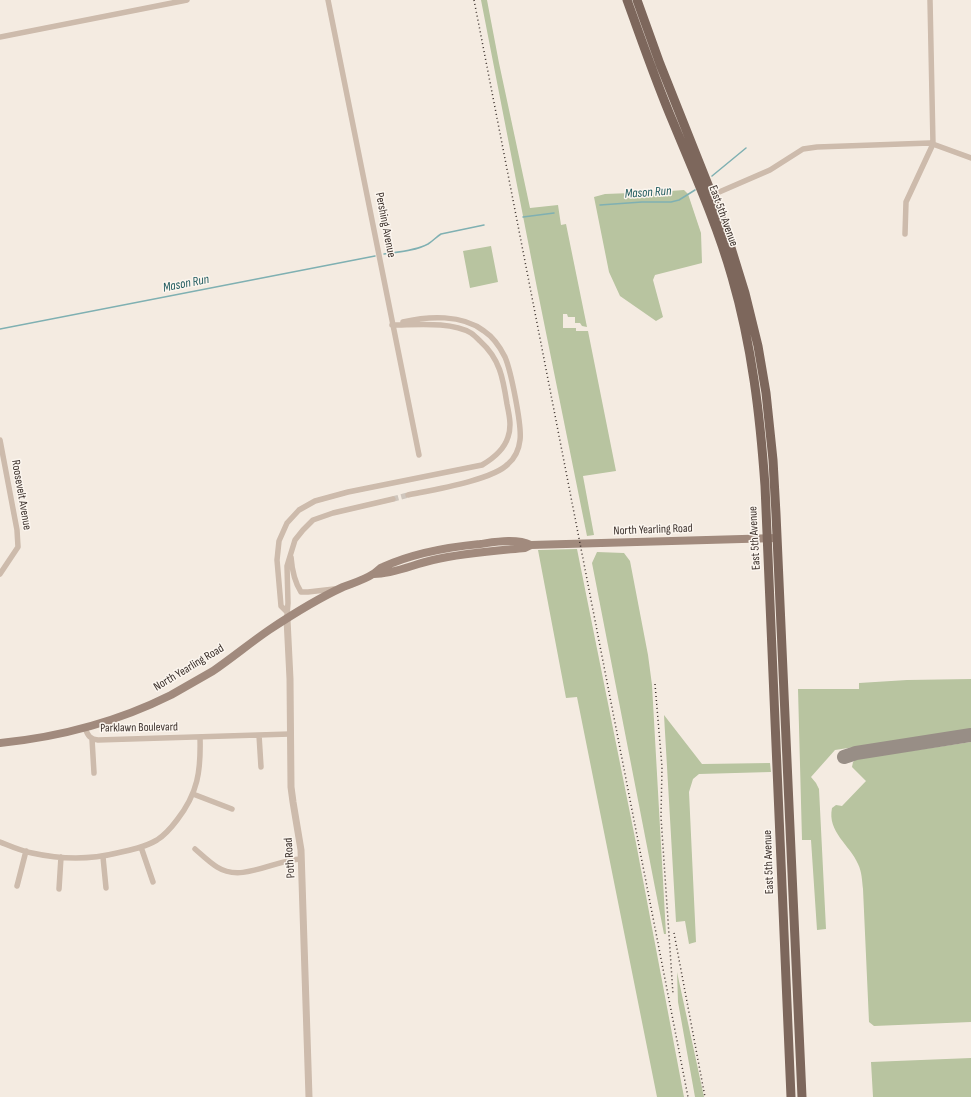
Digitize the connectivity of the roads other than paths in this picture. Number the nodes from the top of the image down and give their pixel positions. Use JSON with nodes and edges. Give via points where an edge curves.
{"nodes":[{"id":1,"x":188,"y":0,"type":"edge"},
{"id":2,"x":328,"y":0,"type":"edge"},
{"id":3,"x":627,"y":0,"type":"edge"},
{"id":4,"x":637,"y":0,"type":"edge"},
{"id":5,"x":930,"y":0,"type":"edge"},
{"id":6,"x":0,"y":37,"type":"edge"},
{"id":7,"x":933,"y":144,"type":"junction"},
{"id":8,"x":971,"y":158,"type":"edge"},
{"id":9,"x":708,"y":196,"type":"junction"},
{"id":10,"x":905,"y":234,"type":"dead end"},
{"id":11,"x":392,"y":325,"type":"junction"},
{"id":12,"x":0,"y":440,"type":"edge"},
{"id":13,"x":419,"y":455,"type":"dead end"},
{"id":14,"x":408,"y":495,"type":"tunnel mouth"},
{"id":15,"x":393,"y":499,"type":"tunnel mouth"},
{"id":16,"x":767,"y":538,"type":"junction"},
{"id":17,"x":777,"y":538,"type":"junction"},
{"id":18,"x":291,"y":553,"type":"junction"},
{"id":19,"x":0,"y":574,"type":"edge"},
{"id":20,"x":342,"y":588,"type":"junction"},
{"id":21,"x":287,"y":616,"type":"junction"},
{"id":22,"x":85,"y":728,"type":"junction"},
{"id":23,"x":290,"y":734,"type":"junction"},
{"id":24,"x":259,"y":735,"type":"junction"},
{"id":25,"x":200,"y":737,"type":"junction"},
{"id":26,"x":92,"y":739,"type":"junction"},
{"id":27,"x":0,"y":743,"type":"edge"},
{"id":28,"x":261,"y":767,"type":"dead end"},
{"id":29,"x":94,"y":773,"type":"dead end"},
{"id":30,"x":193,"y":794,"type":"junction"},
{"id":31,"x":232,"y":809,"type":"dead end"},
{"id":32,"x":0,"y":842,"type":"edge"},
{"id":33,"x":141,"y":847,"type":"junction"},
{"id":34,"x":195,"y":849,"type":"dead end"},
{"id":35,"x":26,"y":851,"type":"junction"},
{"id":36,"x":103,"y":856,"type":"junction"},
{"id":37,"x":61,"y":857,"type":"junction"},
{"id":38,"x":301,"y":859,"type":"junction"},
{"id":39,"x":153,"y":882,"type":"dead end"},
{"id":40,"x":17,"y":886,"type":"dead end"},
{"id":41,"x":106,"y":888,"type":"dead end"},
{"id":42,"x":60,"y":889,"type":"dead end"},
{"id":43,"x":309,"y":1097,"type":"edge"},
{"id":44,"x":791,"y":1097,"type":"edge"},
{"id":45,"x":802,"y":1097,"type":"edge"}],
"edges":[{"from":1,"to":6,"type":"street"},
{"from":2,"to":11,"type":"street","name":"Pershing Avenue"},
{"from":3,"to":9,"type":"main road","name":"East 5th Avenue","via":[[658,84]]},
{"from":4,"to":9,"type":"main road","name":"East 5th Avenue"},
{"from":5,"to":7,"type":"street"},
{"from":7,"to":8,"type":"street"},
{"from":7,"to":9,"type":"street","via":[[817,147],[803,150],[770,170]]},
{"from":7,"to":10,"type":"street","via":[[906,202]]},
{"from":9,"to":16,"type":"main road","name":"East 5th Avenue","via":[[732,277],[754,372],[761,432]]},
{"from":9,"to":17,"type":"main road","name":"East 5th Avenue","via":[[730,240],[750,311],[763,375],[771,440]]},
{"from":11,"to":13,"type":"street","name":"Pershing Avenue"},
{"from":11,"to":14,"type":"street","via":[[418,319],[446,319],[459,320],[483,330],[492,338],[509,368],[520,424],[517,452],[508,464],[498,471],[482,478]]},
{"from":11,"to":21,"type":"street","via":[[458,328],[471,333],[484,345],[500,367],[510,422],[509,436],[494,458],[482,465],[348,492],[315,501],[299,510],[287,523],[279,541],[281,606]]},
{"from":12,"to":19,"type":"street","name":"Roosevelt Avenue","via":[[18,543]]},
{"from":15,"to":18,"type":"street","via":[[313,520],[295,540]]},
{"from":16,"to":17,"type":"main road","name":"North Yearling Road"},
{"from":16,"to":20,"type":"main road","name":"North Yearling Road","via":[[530,545],[524,542],[500,542],[450,548],[392,563]]},
{"from":16,"to":44,"type":"main road","name":"East 5th Avenue"},
{"from":17,"to":45,"type":"main road","name":"East 5th Avenue"},
{"from":18,"to":20,"type":"street","via":[[293,573],[301,592]]},
{"from":18,"to":21,"type":"street","via":[[287,566]]},
{"from":20,"to":21,"type":"main road","name":"North Yearling Road"},
{"from":21,"to":22,"type":"main road","name":"North Yearling Road","via":[[189,685],[134,712]]},
{"from":21,"to":23,"type":"street","name":"Poth Road"},
{"from":22,"to":26,"type":"street","name":"Parklawn Boulevard"},
{"from":22,"to":27,"type":"main road","name":"North Yearling Road"},
{"from":23,"to":24,"type":"street","name":"Parklawn Boulevard"},
{"from":23,"to":38,"type":"street","name":"Poth Road","via":[[292,795]]},
{"from":24,"to":25,"type":"street","name":"Parklawn Boulevard"},
{"from":24,"to":28,"type":"street"},
{"from":25,"to":26,"type":"street","name":"Parklawn Boulevard"},
{"from":25,"to":30,"type":"street","via":[[200,769]]},
{"from":26,"to":29,"type":"street"},
{"from":30,"to":31,"type":"street"},
{"from":30,"to":33,"type":"street","via":[[182,814],[165,834]]},
{"from":32,"to":35,"type":"street"},
{"from":33,"to":36,"type":"street"},
{"from":33,"to":39,"type":"street"},
{"from":34,"to":38,"type":"street","via":[[217,867],[232,872],[244,872],[282,861]]},
{"from":35,"to":37,"type":"street"},
{"from":35,"to":40,"type":"street"},
{"from":36,"to":37,"type":"street"},
{"from":36,"to":41,"type":"street"},
{"from":37,"to":42,"type":"street"},
{"from":38,"to":43,"type":"street","name":"Poth Road"}]}
